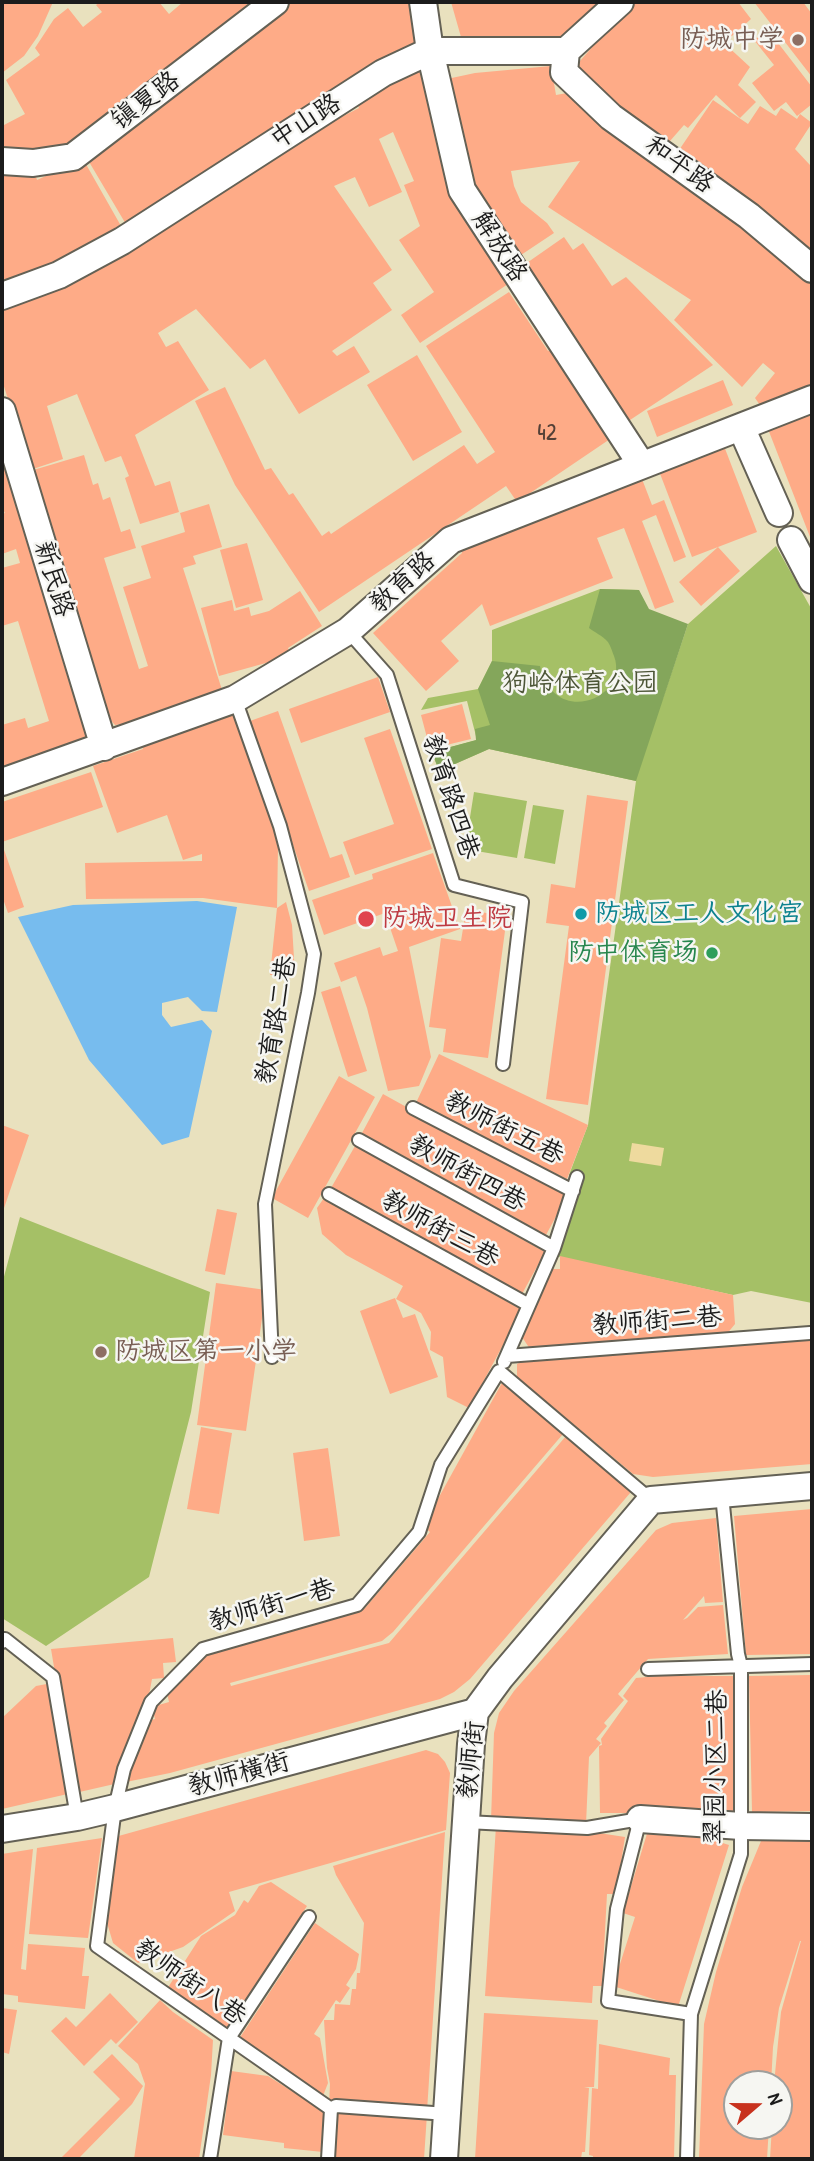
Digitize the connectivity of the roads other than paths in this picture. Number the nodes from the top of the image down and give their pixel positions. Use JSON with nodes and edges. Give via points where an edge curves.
{"nodes":[{"id":1,"x":275,"y":2,"type":"edge"},
{"id":2,"x":423,"y":2,"type":"edge"},
{"id":3,"x":620,"y":2,"type":"edge"},
{"id":4,"x":430,"y":51,"type":"junction"},
{"id":5,"x":566,"y":51,"type":"junction"},
{"id":6,"x":2,"y":161,"type":"edge"},
{"id":7,"x":812,"y":269,"type":"edge"},
{"id":8,"x":2,"y":296,"type":"edge"},
{"id":9,"x":812,"y":399,"type":"edge"},
{"id":10,"x":2,"y":411,"type":"edge"},
{"id":11,"x":741,"y":427,"type":"junction"},
{"id":12,"x":641,"y":464,"type":"junction"},
{"id":13,"x":779,"y":513,"type":"dead end"},
{"id":14,"x":792,"y":540,"type":"dead end"},
{"id":15,"x":812,"y":580,"type":"edge"},
{"id":16,"x":348,"y":631,"type":"junction"},
{"id":17,"x":235,"y":699,"type":"junction"},
{"id":18,"x":104,"y":747,"type":"junction"},
{"id":19,"x":2,"y":782,"type":"edge"},
{"id":20,"x":503,"y":1064,"type":"dead end"},
{"id":21,"x":414,"y":1108,"type":"dead end"},
{"id":22,"x":359,"y":1140,"type":"dead end"},
{"id":23,"x":577,"y":1177,"type":"dead end"},
{"id":24,"x":573,"y":1191,"type":"junction"},
{"id":25,"x":328,"y":1194,"type":"dead end"},
{"id":26,"x":554,"y":1248,"type":"junction"},
{"id":27,"x":529,"y":1305,"type":"junction"},
{"id":28,"x":810,"y":1333,"type":"dead end"},
{"id":29,"x":506,"y":1356,"type":"junction"},
{"id":30,"x":272,"y":1357,"type":"dead end"},
{"id":31,"x":499,"y":1371,"type":"junction"},
{"id":32,"x":812,"y":1486,"type":"edge"},
{"id":33,"x":722,"y":1494,"type":"junction"},
{"id":34,"x":651,"y":1500,"type":"junction"},
{"id":35,"x":2,"y":1642,"type":"edge"},
{"id":36,"x":812,"y":1664,"type":"edge"},
{"id":37,"x":741,"y":1666,"type":"junction"},
{"id":38,"x":648,"y":1669,"type":"dead end"},
{"id":39,"x":475,"y":1712,"type":"junction"},
{"id":40,"x":115,"y":1808,"type":"junction"},
{"id":41,"x":77,"y":1816,"type":"junction"},
{"id":42,"x":640,"y":1819,"type":"junction"},
{"id":43,"x":466,"y":1822,"type":"junction"},
{"id":44,"x":741,"y":1826,"type":"junction"},
{"id":45,"x":812,"y":1827,"type":"edge"},
{"id":46,"x":2,"y":1829,"type":"edge"},
{"id":47,"x":309,"y":1917,"type":"dead end"},
{"id":48,"x":691,"y":2014,"type":"junction"},
{"id":49,"x":229,"y":2038,"type":"junction"},
{"id":50,"x":331,"y":2109,"type":"junction"},
{"id":51,"x":447,"y":2114,"type":"junction"},
{"id":52,"x":210,"y":2159,"type":"edge"},
{"id":53,"x":328,"y":2159,"type":"edge"},
{"id":54,"x":444,"y":2159,"type":"edge"},
{"id":55,"x":687,"y":2159,"type":"edge"}],
"edges":[{"from":1,"to":6,"type":"street","name":"镇夏路","via":[[73,157],[33,163]]},
{"from":2,"to":4,"type":"street","name":"解放路"},
{"from":3,"to":5,"type":"street"},
{"from":4,"to":5,"type":"street","name":"中山路"},
{"from":4,"to":8,"type":"street","name":"中山路","via":[[383,73],[122,241],[60,275]]},
{"from":4,"to":12,"type":"street","name":"解放路","via":[[462,190]]},
{"from":5,"to":7,"type":"street","name":"和平路","via":[[564,72],[611,117],[750,216]]},
{"from":9,"to":11,"type":"street","name":"教育路"},
{"from":10,"to":18,"type":"street","name":"新民路"},
{"from":11,"to":12,"type":"street","name":"教育路"},
{"from":11,"to":13,"type":"street"},
{"from":12,"to":16,"type":"street","name":"教育路","via":[[451,540]]},
{"from":14,"to":15,"type":"street"},
{"from":16,"to":17,"type":"street","name":"教育路"},
{"from":16,"to":20,"type":"lane","name":"教育路四巷","via":[[387,676],[454,886],[522,902]]},
{"from":17,"to":18,"type":"street","name":"教育路"},
{"from":17,"to":30,"type":"lane","name":"教育路二巷","via":[[280,826],[314,954],[265,1205]]},
{"from":18,"to":19,"type":"street","name":"教育路"},
{"from":21,"to":24,"type":"lane","name":"教师街五巷"},
{"from":22,"to":26,"type":"lane","name":"教师街四巷"},
{"from":23,"to":24,"type":"lane","name":"教师街一巷"},
{"from":24,"to":26,"type":"lane","name":"教师街一巷"},
{"from":25,"to":27,"type":"lane","name":"教师街三巷"},
{"from":26,"to":27,"type":"lane","name":"教师街一巷"},
{"from":27,"to":29,"type":"lane","name":"教师街一巷"},
{"from":28,"to":29,"type":"lane","name":"教师街二巷"},
{"from":29,"to":31,"type":"lane","name":"教师街一巷"},
{"from":31,"to":34,"type":"lane"},
{"from":31,"to":40,"type":"lane","name":"教师街一巷","via":[[441,1465],[419,1532],[356,1605],[203,1649],[151,1702],[124,1769]]},
{"from":32,"to":33,"type":"street"},
{"from":33,"to":34,"type":"street"},
{"from":33,"to":37,"type":"lane","name":"翠园小区二巷"},
{"from":34,"to":39,"type":"street","name":"教师街"},
{"from":35,"to":41,"type":"lane","via":[[5,1639],[53,1677]]},
{"from":36,"to":37,"type":"lane"},
{"from":37,"to":38,"type":"lane"},
{"from":37,"to":44,"type":"lane","name":"翠园小区二巷"},
{"from":39,"to":40,"type":"street","name":"教师横街"},
{"from":39,"to":43,"type":"street","name":"教师街"},
{"from":40,"to":41,"type":"street","name":"教师横街"},
{"from":40,"to":49,"type":"lane","name":"教师街八巷","via":[[97,1946]]},
{"from":41,"to":46,"type":"street","name":"教师横街"},
{"from":42,"to":43,"type":"lane","via":[[587,1828]]},
{"from":42,"to":44,"type":"street"},
{"from":42,"to":48,"type":"lane","via":[[617,1909],[608,2001]]},
{"from":43,"to":51,"type":"street","name":"教师街"},
{"from":44,"to":45,"type":"street"},
{"from":44,"to":48,"type":"lane","name":"翠园小区二巷","via":[[741,1854]]},
{"from":47,"to":49,"type":"lane"},
{"from":48,"to":55,"type":"lane","name":"翠园小区二巷"},
{"from":49,"to":50,"type":"lane","name":"教师街八巷"},
{"from":49,"to":52,"type":"lane"},
{"from":50,"to":51,"type":"lane"},
{"from":50,"to":53,"type":"lane"},
{"from":51,"to":54,"type":"street","name":"教师街"}]}
